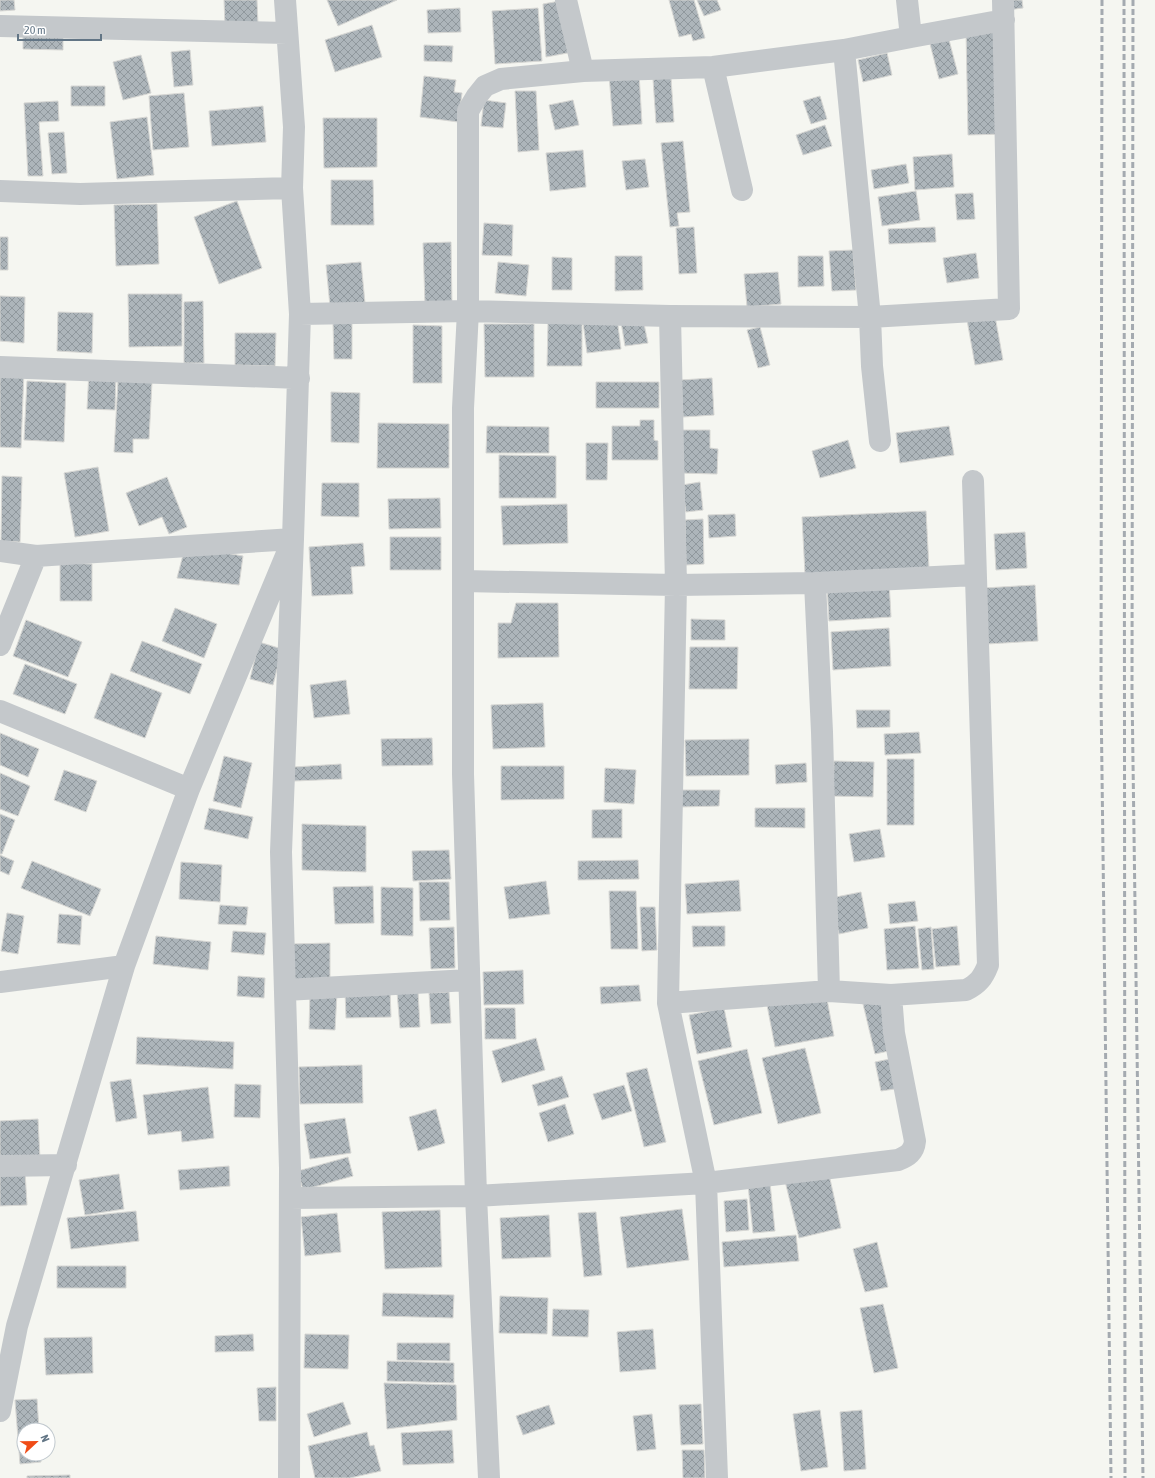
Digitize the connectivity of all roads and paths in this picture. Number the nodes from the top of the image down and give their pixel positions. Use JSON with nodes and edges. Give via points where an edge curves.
{"nodes":[{"id":1,"x":285,"y":0,"type":"edge"},
{"id":2,"x":566,"y":0,"type":"edge"},
{"id":3,"x":907,"y":0,"type":"edge"},
{"id":4,"x":1003,"y":10,"type":"edge"},
{"id":5,"x":0,"y":26,"type":"edge"},
{"id":6,"x":287,"y":33,"type":"junction"},
{"id":7,"x":911,"y":37,"type":"junction"},
{"id":8,"x":844,"y":50,"type":"junction"},
{"id":9,"x":714,"y":67,"type":"junction"},
{"id":10,"x":583,"y":71,"type":"junction"},
{"id":11,"x":292,"y":188,"type":"junction"},
{"id":12,"x":742,"y":190,"type":"dead end"},
{"id":13,"x":0,"y":192,"type":"edge"},
{"id":14,"x":468,"y":311,"type":"junction"},
{"id":15,"x":300,"y":314,"type":"junction"},
{"id":16,"x":670,"y":316,"type":"junction"},
{"id":17,"x":870,"y":317,"type":"junction"},
{"id":18,"x":0,"y":367,"type":"edge"},
{"id":19,"x":299,"y":378,"type":"junction"},
{"id":20,"x":880,"y":441,"type":"dead end"},
{"id":21,"x":973,"y":481,"type":"dead end"},
{"id":22,"x":294,"y":539,"type":"junction"},
{"id":23,"x":0,"y":551,"type":"edge"},
{"id":24,"x":36,"y":556,"type":"junction"},
{"id":25,"x":975,"y":575,"type":"junction"},
{"id":26,"x":463,"y":581,"type":"junction"},
{"id":27,"x":815,"y":583,"type":"junction"},
{"id":28,"x":676,"y":585,"type":"junction"},
{"id":29,"x":0,"y":646,"type":"edge"},
{"id":30,"x":0,"y":711,"type":"edge"},
{"id":31,"x":189,"y":789,"type":"junction"},
{"id":32,"x":124,"y":966,"type":"junction"},
{"id":33,"x":469,"y":980,"type":"junction"},
{"id":34,"x":0,"y":982,"type":"edge"},
{"id":35,"x":285,"y":990,"type":"junction"},
{"id":36,"x":829,"y":991,"type":"junction"},
{"id":37,"x":891,"y":994,"type":"junction"},
{"id":38,"x":668,"y":1003,"type":"junction"},
{"id":39,"x":66,"y":1165,"type":"junction"},
{"id":40,"x":0,"y":1166,"type":"edge"},
{"id":41,"x":706,"y":1183,"type":"junction"},
{"id":42,"x":476,"y":1196,"type":"junction"},
{"id":43,"x":290,"y":1198,"type":"junction"},
{"id":44,"x":9,"y":1326,"type":"edge"},
{"id":45,"x":0,"y":1411,"type":"edge"},
{"id":46,"x":289,"y":1478,"type":"edge"},
{"id":47,"x":489,"y":1478,"type":"edge"},
{"id":48,"x":717,"y":1478,"type":"edge"}],
"edges":[{"from":1,"to":6,"type":"street"},
{"from":2,"to":10,"type":"street"},
{"from":3,"to":7,"type":"street"},
{"from":4,"to":7,"type":"street"},
{"from":4,"to":17,"type":"street","via":[[1009,309]]},
{"from":5,"to":6,"type":"street"},
{"from":6,"to":11,"type":"street","via":[[294,127]]},
{"from":7,"to":8,"type":"street"},
{"from":8,"to":9,"type":"street"},
{"from":8,"to":17,"type":"street"},
{"from":9,"to":10,"type":"street"},
{"from":9,"to":12,"type":"street"},
{"from":10,"to":14,"type":"street","via":[[502,79],[485,86],[468,111]]},
{"from":11,"to":13,"type":"street","via":[[80,194]]},
{"from":11,"to":15,"type":"street"},
{"from":14,"to":15,"type":"street"},
{"from":14,"to":16,"type":"street"},
{"from":14,"to":26,"type":"street","via":[[463,408]]},
{"from":15,"to":19,"type":"street"},
{"from":16,"to":17,"type":"street"},
{"from":16,"to":28,"type":"street"},
{"from":17,"to":20,"type":"street"},
{"from":18,"to":19,"type":"street"},
{"from":19,"to":22,"type":"street"},
{"from":21,"to":25,"type":"street"},
{"from":22,"to":24,"type":"street"},
{"from":22,"to":31,"type":"street"},
{"from":22,"to":35,"type":"street","via":[[282,852]]},
{"from":23,"to":24,"type":"street"},
{"from":24,"to":29,"type":"street"},
{"from":25,"to":27,"type":"street"},
{"from":25,"to":37,"type":"street","via":[[988,965],[977,985],[966,990]]},
{"from":26,"to":28,"type":"street"},
{"from":26,"to":33,"type":"street","via":[[463,774]]},
{"from":27,"to":28,"type":"street"},
{"from":27,"to":36,"type":"street"},
{"from":28,"to":38,"type":"street"},
{"from":30,"to":31,"type":"street"},
{"from":31,"to":32,"type":"street"},
{"from":32,"to":34,"type":"street"},
{"from":32,"to":39,"type":"street"},
{"from":33,"to":35,"type":"street"},
{"from":33,"to":42,"type":"street"},
{"from":35,"to":43,"type":"street"},
{"from":36,"to":37,"type":"street"},
{"from":36,"to":38,"type":"street"},
{"from":37,"to":41,"type":"street","via":[[894,1033],[915,1141],[912,1152],[898,1160]]},
{"from":38,"to":41,"type":"street"},
{"from":39,"to":40,"type":"street"},
{"from":39,"to":44,"type":"street"},
{"from":41,"to":42,"type":"street"},
{"from":41,"to":48,"type":"street"},
{"from":42,"to":43,"type":"street"},
{"from":42,"to":47,"type":"street"},
{"from":43,"to":46,"type":"street"},
{"from":44,"to":45,"type":"street"}]}
